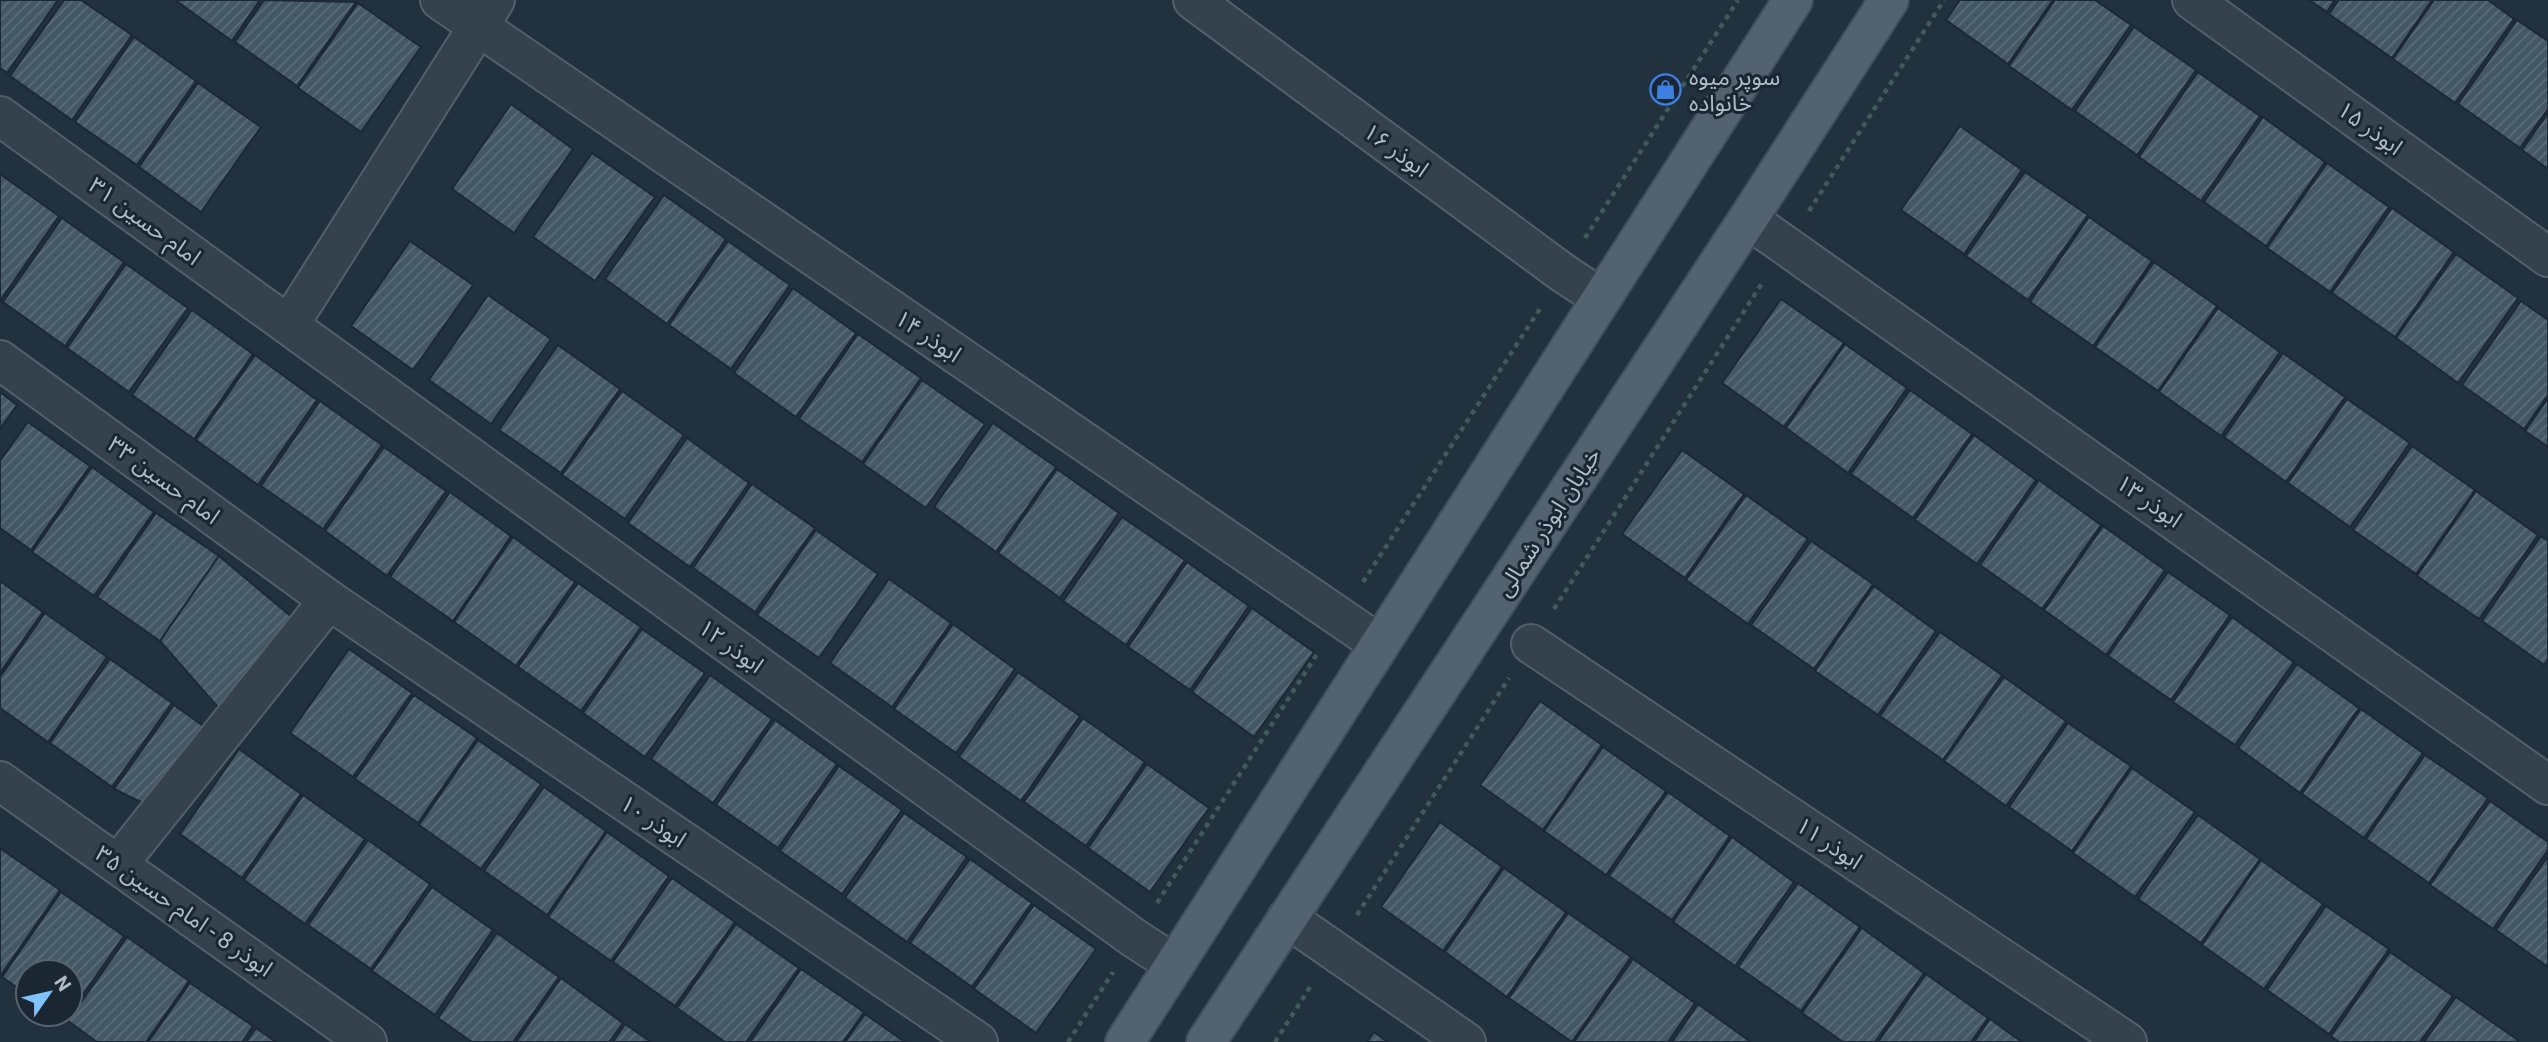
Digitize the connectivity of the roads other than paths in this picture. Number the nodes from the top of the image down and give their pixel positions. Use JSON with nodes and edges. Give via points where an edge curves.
{"nodes":[{"id":1,"x":440,"y":0,"type":"edge"},
{"id":2,"x":1193,"y":0,"type":"edge"},
{"id":3,"x":1793,"y":0,"type":"edge"},
{"id":4,"x":1889,"y":0,"type":"edge"},
{"id":5,"x":2192,"y":0,"type":"edge"},
{"id":6,"x":486,"y":14,"type":"edge"},
{"id":7,"x":0,"y":116,"type":"edge"},
{"id":8,"x":1748,"y":219,"type":"junction"},
{"id":9,"x":2548,"y":257,"type":"edge"},
{"id":10,"x":1601,"y":298,"type":"junction"},
{"id":11,"x":289,"y":325,"type":"junction"},
{"id":12,"x":0,"y":360,"type":"edge"},
{"id":13,"x":328,"y":600,"type":"junction"},
{"id":14,"x":1531,"y":644,"type":"road end"},
{"id":15,"x":1379,"y":645,"type":"junction"},
{"id":16,"x":0,"y":780,"type":"edge"},
{"id":17,"x":2548,"y":785,"type":"edge"},
{"id":18,"x":118,"y":864,"type":"junction"},
{"id":19,"x":1287,"y":918,"type":"junction"},
{"id":20,"x":1174,"y":964,"type":"junction"},
{"id":21,"x":367,"y":1042,"type":"edge"},
{"id":22,"x":978,"y":1042,"type":"edge"},
{"id":23,"x":1125,"y":1042,"type":"edge"},
{"id":24,"x":1206,"y":1042,"type":"edge"},
{"id":25,"x":1466,"y":1042,"type":"edge"},
{"id":26,"x":2127,"y":1042,"type":"edge"}],
"edges":[{"from":1,"to":6,"type":"street","name":"ابوذر ۱۴"},
{"from":2,"to":10,"type":"street","name":"ابوذر ۱۶"},
{"from":3,"to":10,"type":"main road"},
{"from":4,"to":8,"type":"main road","name":"خیابان ابوذر شمالی"},
{"from":5,"to":9,"type":"street","name":"ابوذر ۱۵"},
{"from":6,"to":11,"type":"street"},
{"from":6,"to":15,"type":"street","name":"ابوذر ۱۴"},
{"from":7,"to":11,"type":"street","name":"امام حسین ۳۱"},
{"from":8,"to":17,"type":"street","name":"ابوذر ۱۳"},
{"from":8,"to":19,"type":"main road","name":"خیابان ابوذر شمالی"},
{"from":10,"to":15,"type":"main road"},
{"from":11,"to":20,"type":"street","name":"ابوذر ۱۲"},
{"from":12,"to":13,"type":"street","name":"امام حسین ۳۳"},
{"from":13,"to":18,"type":"street"},
{"from":13,"to":22,"type":"street","name":"ابوذر ۱۰"},
{"from":14,"to":26,"type":"street","name":"ابوذر ۱۱"},
{"from":15,"to":20,"type":"main road"},
{"from":16,"to":18,"type":"street","name":"ابوذر 8 - امام حسین ۳۵"},
{"from":18,"to":21,"type":"street","name":"ابوذر 8 - امام حسین ۳۵"},
{"from":19,"to":24,"type":"main road","name":"خیابان ابوذر شمالی"},
{"from":19,"to":25,"type":"street"},
{"from":20,"to":23,"type":"main road"}]}
